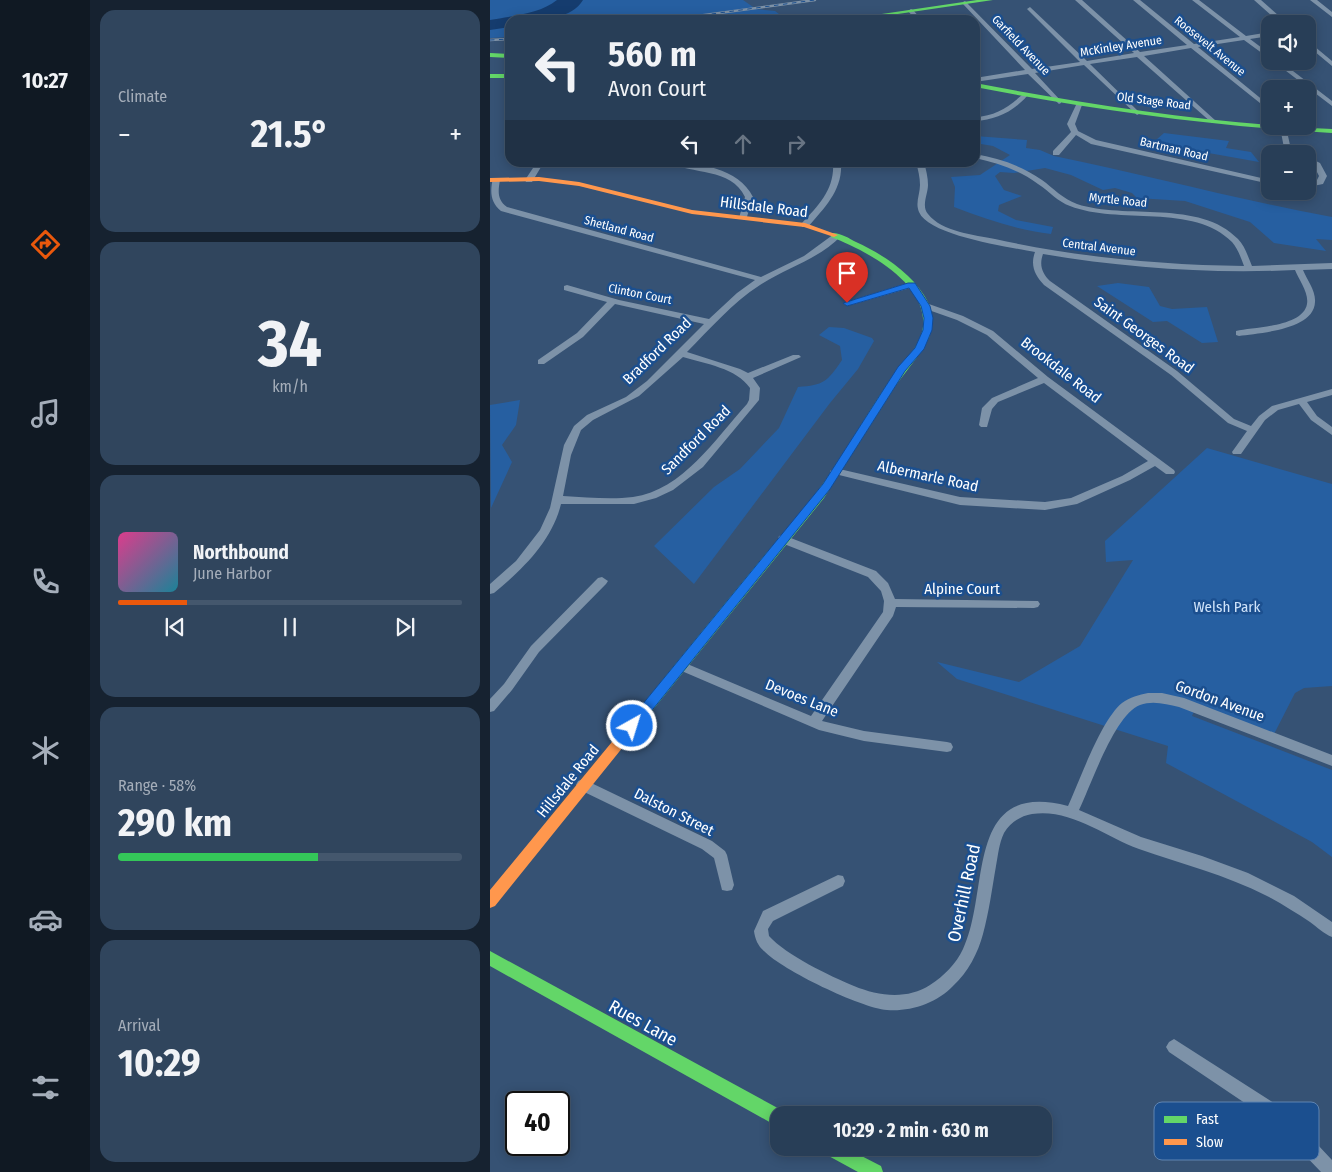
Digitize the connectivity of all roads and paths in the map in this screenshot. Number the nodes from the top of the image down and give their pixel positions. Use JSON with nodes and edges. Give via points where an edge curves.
{"nodes":[{"id":1,"x":990,"y":0,"type":"edge"},
{"id":2,"x":1078,"y":0,"type":"edge"},
{"id":3,"x":1136,"y":0,"type":"edge"},
{"id":4,"x":1195,"y":0,"type":"edge"},
{"id":5,"x":1257,"y":0,"type":"edge"},
{"id":6,"x":1314,"y":0,"type":"edge"},
{"id":7,"x":965,"y":4,"type":"junction"},
{"id":8,"x":1030,"y":9,"type":"dead end"},
{"id":9,"x":911,"y":11,"type":"junction"},
{"id":10,"x":1332,"y":14,"type":"edge"},
{"id":11,"x":886,"y":15,"type":"edge"},
{"id":12,"x":915,"y":15,"type":"edge"},
{"id":13,"x":976,"y":15,"type":"edge"},
{"id":14,"x":1274,"y":15,"type":"edge"},
{"id":15,"x":980,"y":19,"type":"edge"},
{"id":16,"x":1261,"y":35,"type":"edge"},
{"id":17,"x":1244,"y":38,"type":"junction"},
{"id":18,"x":1192,"y":46,"type":"junction"},
{"id":19,"x":1261,"y":50,"type":"edge"},
{"id":20,"x":1316,"y":50,"type":"edge"},
{"id":21,"x":1140,"y":54,"type":"junction"},
{"id":22,"x":490,"y":56,"type":"edge"},
{"id":23,"x":505,"y":56,"type":"edge"},
{"id":24,"x":1086,"y":62,"type":"junction"},
{"id":25,"x":1332,"y":64,"type":"edge"},
{"id":26,"x":1288,"y":70,"type":"edge"},
{"id":27,"x":1030,"y":71,"type":"junction"},
{"id":28,"x":490,"y":72,"type":"edge"},
{"id":29,"x":505,"y":73,"type":"edge"},
{"id":30,"x":490,"y":76,"type":"edge"},
{"id":31,"x":505,"y":76,"type":"edge"},
{"id":32,"x":980,"y":79,"type":"edge"},
{"id":33,"x":980,"y":86,"type":"edge"},
{"id":34,"x":1024,"y":96,"type":"junction"},
{"id":35,"x":1059,"y":102,"type":"junction"},
{"id":36,"x":1261,"y":102,"type":"edge"},
{"id":37,"x":1332,"y":104,"type":"edge"},
{"id":38,"x":1079,"y":105,"type":"junction"},
{"id":39,"x":1137,"y":113,"type":"junction"},
{"id":40,"x":980,"y":118,"type":"edge"},
{"id":41,"x":1214,"y":122,"type":"junction"},
{"id":42,"x":1261,"y":126,"type":"edge"},
{"id":43,"x":1316,"y":130,"type":"edge"},
{"id":44,"x":1332,"y":131,"type":"edge"},
{"id":45,"x":1075,"y":132,"type":"junction"},
{"id":46,"x":1056,"y":153,"type":"dead end"},
{"id":47,"x":980,"y":158,"type":"edge"},
{"id":48,"x":1316,"y":164,"type":"edge"},
{"id":49,"x":538,"y":167,"type":"edge"},
{"id":50,"x":691,"y":167,"type":"edge"},
{"id":51,"x":837,"y":167,"type":"edge"},
{"id":52,"x":921,"y":167,"type":"edge"},
{"id":53,"x":493,"y":180,"type":"edge"},
{"id":54,"x":530,"y":180,"type":"junction"},
{"id":55,"x":1261,"y":180,"type":"edge"},
{"id":56,"x":1316,"y":183,"type":"edge"},
{"id":57,"x":743,"y":218,"type":"junction"},
{"id":58,"x":805,"y":225,"type":"junction"},
{"id":59,"x":837,"y":236,"type":"junction"},
{"id":60,"x":1040,"y":251,"type":"junction"},
{"id":61,"x":1332,"y":266,"type":"edge"},
{"id":62,"x":1249,"y":268,"type":"junction"},
{"id":63,"x":1298,"y":268,"type":"junction"},
{"id":64,"x":760,"y":279,"type":"junction"},
{"id":65,"x":912,"y":284,"type":"junction"},
{"id":66,"x":567,"y":288,"type":"dead end"},
{"id":67,"x":612,"y":302,"type":"junction"},
{"id":68,"x":847,"y":303,"type":"dead end"},
{"id":69,"x":926,"y":306,"type":"junction"},
{"id":70,"x":709,"y":322,"type":"junction"},
{"id":71,"x":1239,"y":333,"type":"dead end"},
{"id":72,"x":679,"y":353,"type":"junction"},
{"id":73,"x":796,"y":357,"type":"dead end"},
{"id":74,"x":541,"y":362,"type":"dead end"},
{"id":75,"x":748,"y":377,"type":"junction"},
{"id":76,"x":1045,"y":378,"type":"junction"},
{"id":77,"x":1332,"y":392,"type":"edge"},
{"id":78,"x":1301,"y":400,"type":"junction"},
{"id":79,"x":984,"y":425,"type":"dead end"},
{"id":80,"x":1253,"y":430,"type":"junction"},
{"id":81,"x":1332,"y":432,"type":"edge"},
{"id":82,"x":1237,"y":452,"type":"dead end"},
{"id":83,"x":1156,"y":461,"type":"junction"},
{"id":84,"x":835,"y":470,"type":"junction"},
{"id":85,"x":1170,"y":472,"type":"dead end"},
{"id":86,"x":557,"y":500,"type":"junction"},
{"id":87,"x":783,"y":540,"type":"junction"},
{"id":88,"x":602,"y":580,"type":"dead end"},
{"id":89,"x":490,"y":590,"type":"edge"},
{"id":90,"x":890,"y":603,"type":"junction"},
{"id":91,"x":1034,"y":604,"type":"dead end"},
{"id":92,"x":681,"y":666,"type":"junction"},
{"id":93,"x":490,"y":707,"type":"edge"},
{"id":94,"x":814,"y":722,"type":"junction"},
{"id":95,"x":947,"y":747,"type":"dead end"},
{"id":96,"x":1332,"y":761,"type":"edge"},
{"id":97,"x":584,"y":786,"type":"junction"},
{"id":98,"x":1071,"y":814,"type":"junction"},
{"id":99,"x":838,"y":881,"type":"dead end"},
{"id":100,"x":728,"y":886,"type":"dead end"},
{"id":101,"x":490,"y":901,"type":"edge"},
{"id":102,"x":1332,"y":930,"type":"edge"},
{"id":103,"x":490,"y":958,"type":"edge"},
{"id":104,"x":1174,"y":1047,"type":"dead end"},
{"id":105,"x":1258,"y":1102,"type":"edge"},
{"id":106,"x":770,"y":1113,"type":"edge"},
{"id":107,"x":846,"y":1156,"type":"edge"},
{"id":108,"x":1319,"y":1158,"type":"edge"},
{"id":109,"x":875,"y":1172,"type":"edge"},
{"id":110,"x":1332,"y":1172,"type":"edge"}],
"edges":[{"from":1,"to":7,"type":"main road"},
{"from":2,"to":21,"type":"street"},
{"from":3,"to":18,"type":"street","name":"Roosevelt Avenue"},
{"from":4,"to":17,"type":"street"},
{"from":5,"to":14,"type":"street"},
{"from":6,"to":10,"type":"street"},
{"from":7,"to":9,"type":"main road"},
{"from":7,"to":13,"type":"street","name":"Garfield Avenue"},
{"from":8,"to":24,"type":"street"},
{"from":9,"to":11,"type":"main road"},
{"from":9,"to":12,"type":"street"},
{"from":15,"to":27,"type":"street","name":"Garfield Avenue"},
{"from":16,"to":17,"type":"street","name":"McKinley Avenue"},
{"from":17,"to":18,"type":"street","name":"McKinley Avenue"},
{"from":17,"to":19,"type":"street"},
{"from":18,"to":21,"type":"street","name":"McKinley Avenue"},
{"from":18,"to":36,"type":"street","name":"Roosevelt Avenue"},
{"from":20,"to":25,"type":"street"},
{"from":21,"to":24,"type":"street","name":"McKinley Avenue"},
{"from":21,"to":41,"type":"street"},
{"from":22,"to":23,"type":"main road"},
{"from":24,"to":27,"type":"street","name":"McKinley Avenue"},
{"from":24,"to":39,"type":"street"},
{"from":26,"to":37,"type":"street"},
{"from":27,"to":32,"type":"street","name":"McKinley Avenue"},
{"from":27,"to":35,"type":"street","name":"Garfield Avenue"},
{"from":28,"to":29,"type":"main road"},
{"from":30,"to":31,"type":"main road"},
{"from":33,"to":34,"type":"main road","name":"Old Stage Road"},
{"from":34,"to":35,"type":"main road","name":"Old Stage Road"},
{"from":34,"to":40,"type":"street","via":[[998,117]]},
{"from":35,"to":38,"type":"main road","name":"Old Stage Road"},
{"from":38,"to":39,"type":"main road","name":"Old Stage Road"},
{"from":38,"to":45,"type":"street","via":[[1071,124]]},
{"from":39,"to":41,"type":"main road","name":"Old Stage Road"},
{"from":41,"to":42,"type":"main road","name":"Old Stage Road"},
{"from":43,"to":44,"type":"main road","name":"Old Stage Road"},
{"from":45,"to":46,"type":"street"},
{"from":45,"to":55,"type":"street","name":"Bartman Road","via":[[1094,142]]},
{"from":47,"to":62,"type":"street","name":"Myrtle Road","via":[[1018,169],[1037,179],[1062,200],[1077,206],[1188,219],[1211,226],[1226,233],[1236,243]]},
{"from":48,"to":56,"type":"street","via":[[1323,176]]},
{"from":49,"to":54,"type":"street"},
{"from":50,"to":57,"type":"street","via":[[726,176],[744,185],[749,197]]},
{"from":51,"to":58,"type":"street","via":[[837,183],[832,194]]},
{"from":52,"to":60,"type":"street","name":"Central Avenue","via":[[924,188],[920,205],[929,220],[960,232]]},
{"from":53,"to":54,"type":"main road","name":"Hillsdale Road"},
{"from":53,"to":64,"type":"street","name":"Shetland Road","via":[[496,204],[504,209]]},
{"from":54,"to":57,"type":"main road","name":"Hillsdale Road","via":[[579,184],[692,212]]},
{"from":57,"to":58,"type":"main road","name":"Hillsdale Road"},
{"from":58,"to":59,"type":"main road","name":"Hillsdale Road"},
{"from":59,"to":64,"type":"street","name":"Bradford Road","via":[[797,263]]},
{"from":59,"to":65,"type":"main road","name":"Hillsdale Road","via":[[872,253]]},
{"from":60,"to":62,"type":"street","name":"Central Avenue","via":[[1154,266]]},
{"from":60,"to":80,"type":"street","name":"Saint Georges Road","via":[[1036,265],[1047,283],[1174,373],[1231,421]]},
{"from":61,"to":63,"type":"street","name":"Central Avenue"},
{"from":62,"to":63,"type":"street","name":"Central Avenue"},
{"from":63,"to":71,"type":"street","via":[[1310,299],[1308,311],[1285,326]]},
{"from":64,"to":70,"type":"street","name":"Bradford Road"},
{"from":65,"to":68,"type":"street"},
{"from":65,"to":69,"type":"main road","name":"Hillsdale Road"},
{"from":66,"to":67,"type":"street","name":"Clinton Court"},
{"from":67,"to":70,"type":"street","name":"Clinton Court","via":[[647,306]]},
{"from":67,"to":74,"type":"street","via":[[593,324]]},
{"from":69,"to":76,"type":"street","name":"Brookdale Road","via":[[990,333]]},
{"from":69,"to":84,"type":"main road","name":"Hillsdale Road","via":[[927,330],[920,349],[901,370]]},
{"from":70,"to":72,"type":"street","name":"Bradford Road"},
{"from":72,"to":75,"type":"street"},
{"from":72,"to":86,"type":"street","name":"Bradford Road","via":[[636,395],[589,418],[578,427],[570,441]]},
{"from":73,"to":75,"type":"street"},
{"from":75,"to":86,"type":"street","name":"Sandford Road","via":[[754,385],[755,394],[750,406],[675,486],[634,500]]},
{"from":76,"to":79,"type":"street","via":[[995,400],[988,408]]},
{"from":76,"to":83,"type":"street","name":"Brookdale Road"},
{"from":77,"to":78,"type":"street"},
{"from":78,"to":80,"type":"street","via":[[1275,408]]},
{"from":78,"to":81,"type":"street","via":[[1314,418]]},
{"from":80,"to":82,"type":"street"},
{"from":83,"to":84,"type":"street","name":"Albermarle Road","via":[[1073,501],[1045,506],[960,501]]},
{"from":83,"to":85,"type":"street","name":"Brookdale Road"},
{"from":84,"to":87,"type":"main road","name":"Hillsdale Road","via":[[826,487]]},
{"from":86,"to":89,"type":"street","name":"Bradford Road","via":[[547,526],[530,552],[511,574]]},
{"from":87,"to":90,"type":"street","via":[[872,574],[882,584]]},
{"from":87,"to":92,"type":"main road","name":"Hillsdale Road"},
{"from":88,"to":93,"type":"street","via":[[535,649]]},
{"from":90,"to":91,"type":"street","name":"Alpine Court"},
{"from":90,"to":94,"type":"street","via":[[889,613]]},
{"from":92,"to":94,"type":"street","name":"Devoes Lane"},
{"from":92,"to":97,"type":"main road","name":"Hillsdale Road"},
{"from":94,"to":95,"type":"street","name":"Devoes Lane","via":[[864,736]]},
{"from":96,"to":98,"type":"street","name":"Gordon Avenue","via":[[1180,702],[1146,698],[1127,705],[1113,719]]},
{"from":97,"to":100,"type":"street","name":"Dalston Street","via":[[707,845],[720,855]]},
{"from":97,"to":101,"type":"main road","name":"Hillsdale Road"},
{"from":98,"to":99,"type":"street","name":"Overhill Road","via":[[1032,808],[1016,813],[1001,826],[992,845],[969,957],[954,978],[924,998],[888,1004],[870,1001],[778,954],[766,944],[761,934],[768,916]]},
{"from":98,"to":102,"type":"street","name":"Overhill Road","via":[[1138,842],[1209,864],[1258,884]]},
{"from":103,"to":106,"type":"main road","name":"Rues Lane"},
{"from":104,"to":105,"type":"street"},
{"from":107,"to":109,"type":"main road"},
{"from":108,"to":110,"type":"street"}]}
